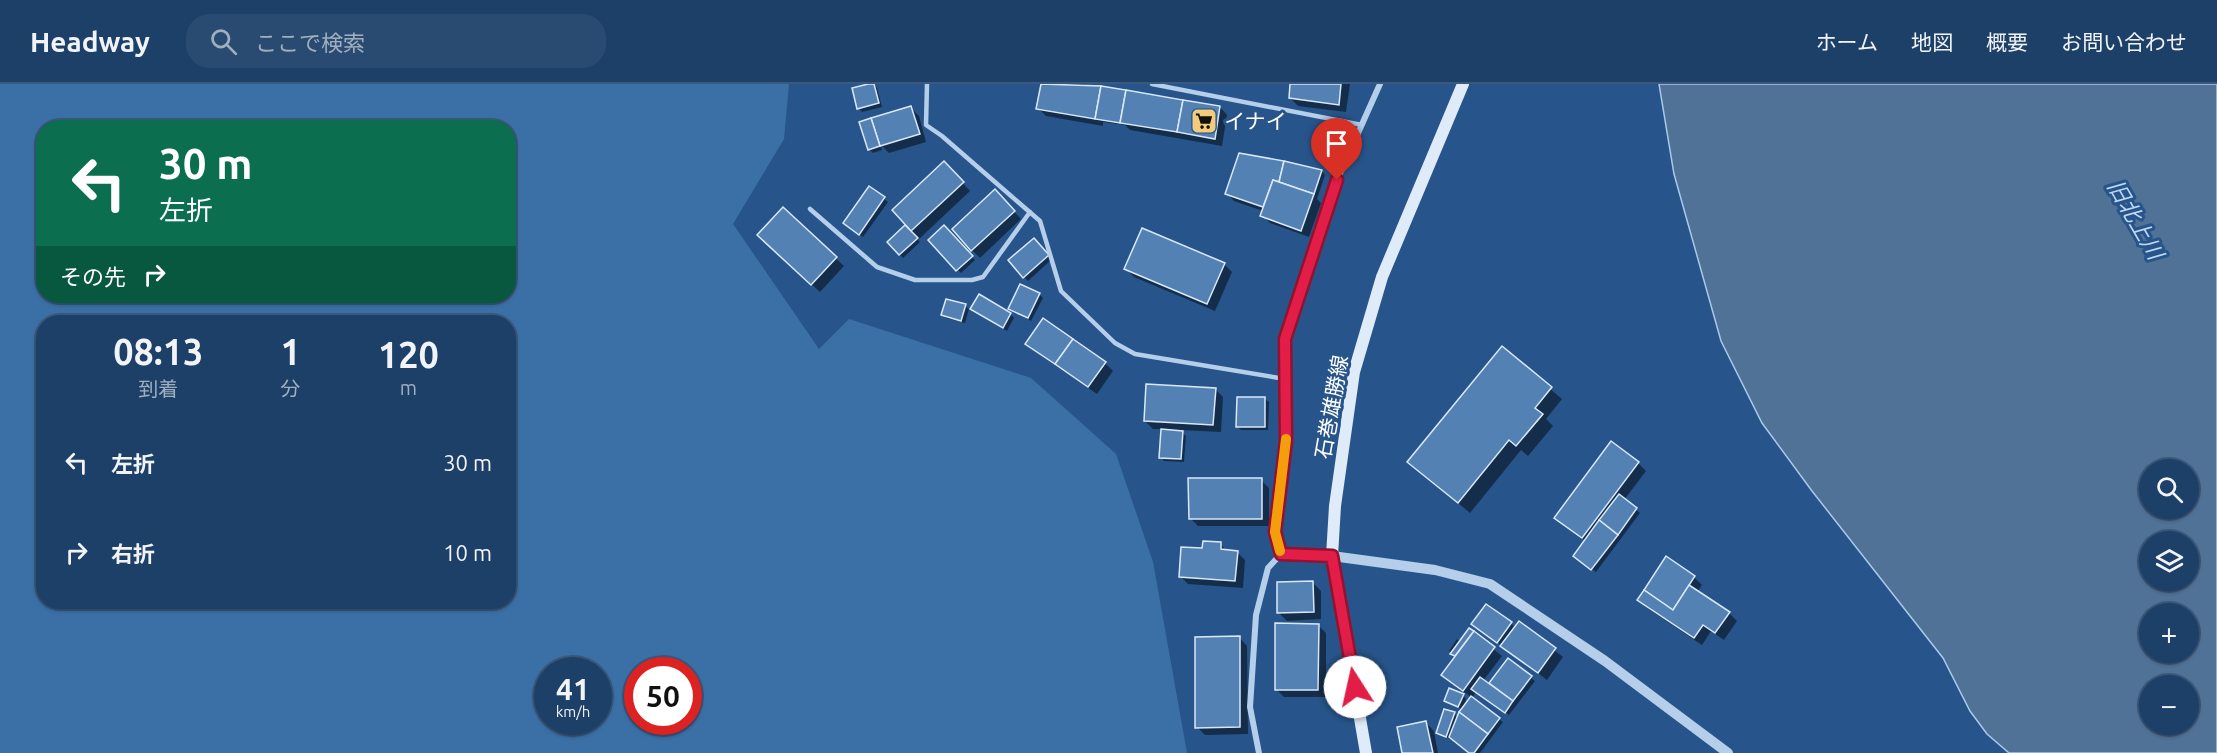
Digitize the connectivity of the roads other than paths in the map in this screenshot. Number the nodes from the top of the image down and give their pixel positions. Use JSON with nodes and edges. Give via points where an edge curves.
{"nodes":[{"id":1,"x":927,"y":84,"type":"edge"},
{"id":2,"x":1152,"y":84,"type":"edge"},
{"id":3,"x":1380,"y":84,"type":"edge"},
{"id":4,"x":1464,"y":84,"type":"edge"},
{"id":5,"x":1362,"y":125,"type":"junction"},
{"id":6,"x":810,"y":209,"type":"dead end"},
{"id":7,"x":1030,"y":212,"type":"junction"},
{"id":8,"x":1285,"y":379,"type":"junction"},
{"id":9,"x":1281,"y":554,"type":"junction"},
{"id":10,"x":1332,"y":556,"type":"junction"},
{"id":11,"x":1259,"y":753,"type":"edge"},
{"id":12,"x":1366,"y":753,"type":"edge"},
{"id":13,"x":1728,"y":753,"type":"edge"}],
"edges":[{"from":1,"to":7,"type":"lane","via":[[926,124]]},
{"from":2,"to":5,"type":"lane"},
{"from":3,"to":5,"type":"street"},
{"from":4,"to":10,"type":"main road","name":"石巻雄勝線","via":[[1382,277],[1354,372]]},
{"from":5,"to":8,"type":"street","via":[[1337,180],[1287,328]]},
{"from":6,"to":7,"type":"lane","via":[[877,267],[915,280],[983,277]]},
{"from":7,"to":8,"type":"lane","via":[[1040,221],[1060,291],[1115,344],[1135,354]]},
{"from":8,"to":9,"type":"street","via":[[1286,441],[1275,532]]},
{"from":9,"to":10,"type":"street"},
{"from":9,"to":11,"type":"street","via":[[1268,568],[1256,615],[1250,707]]},
{"from":10,"to":12,"type":"main road","name":"石巻雄勝線"},
{"from":10,"to":13,"type":"street","via":[[1435,570],[1490,584],[1605,661]]}]}
